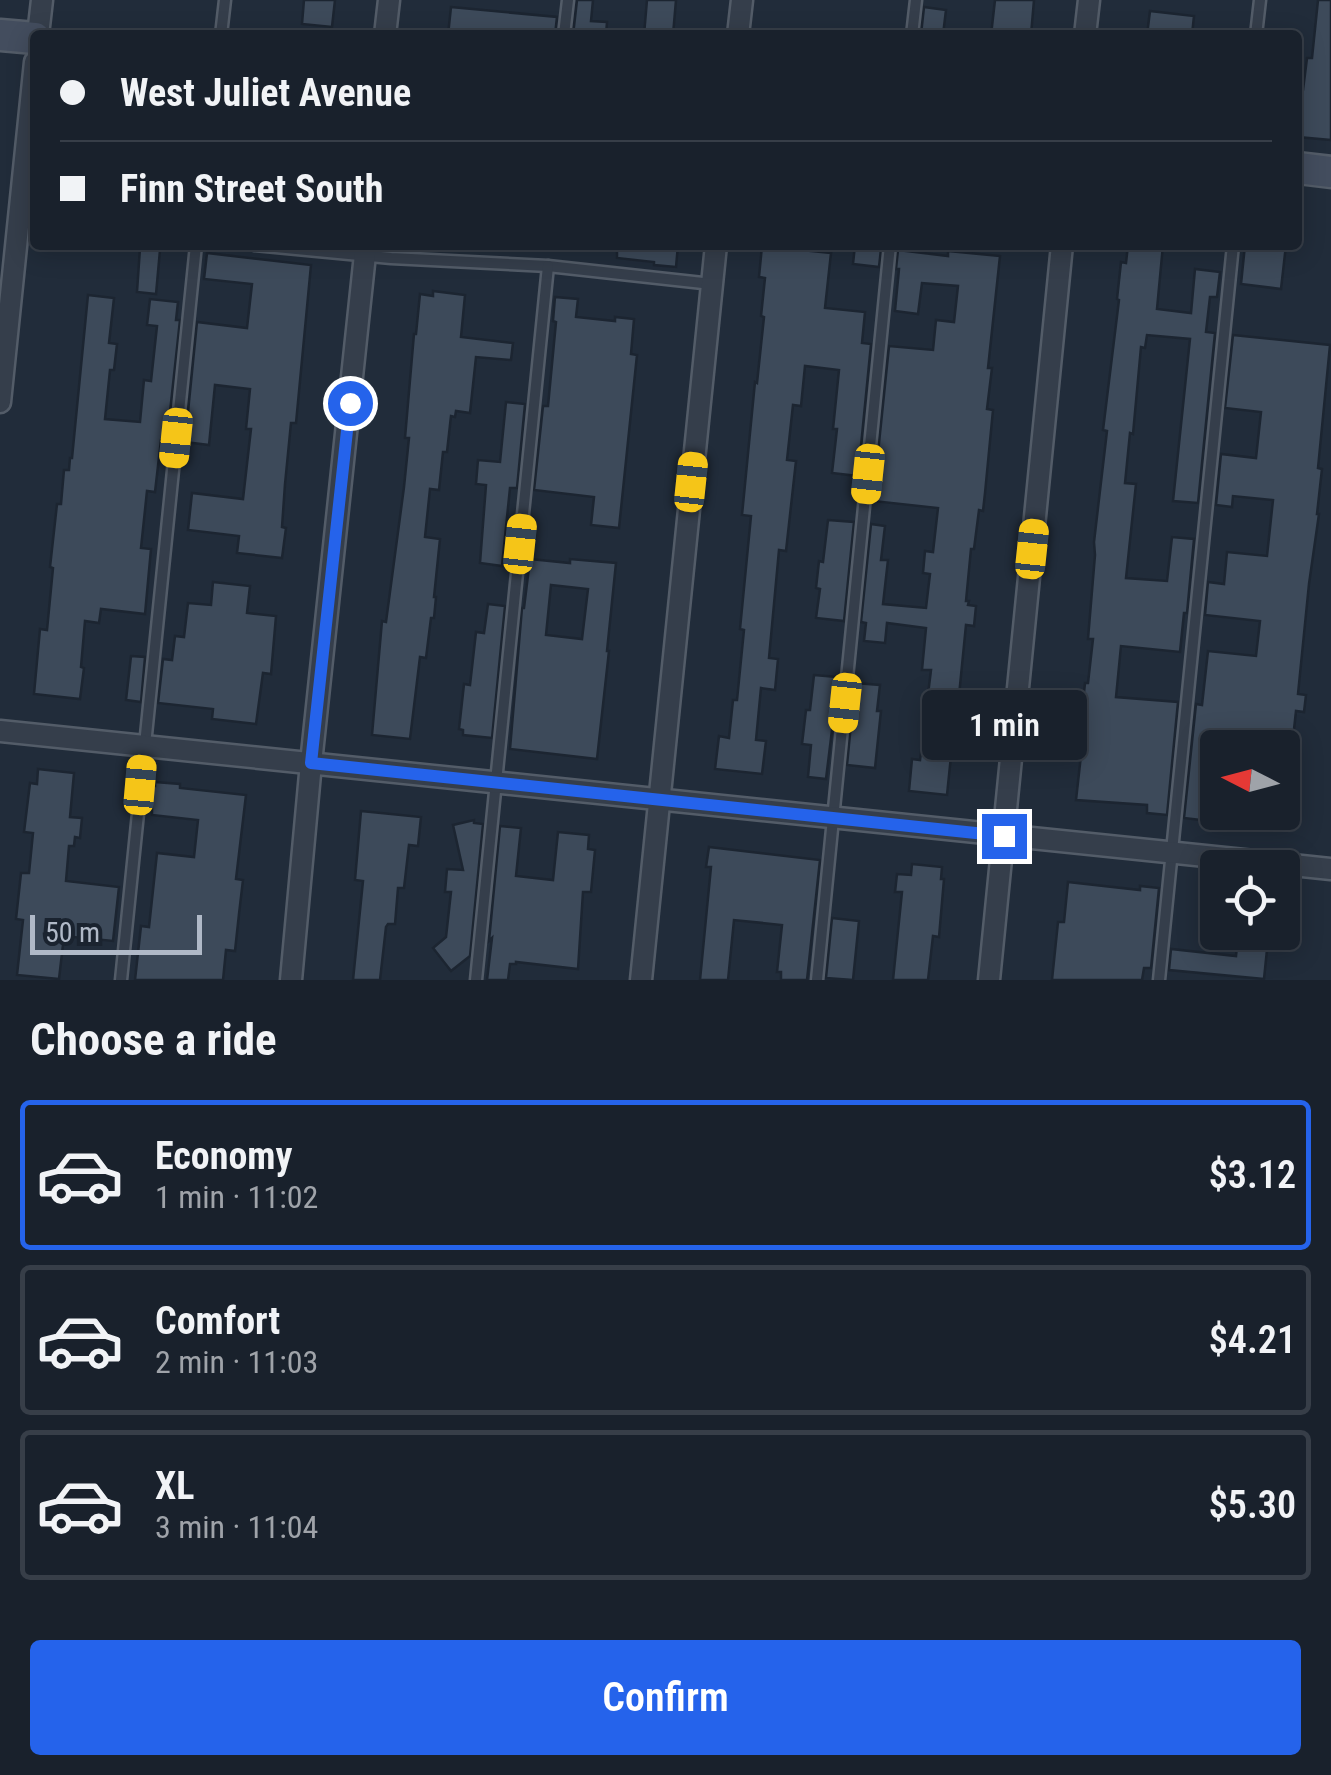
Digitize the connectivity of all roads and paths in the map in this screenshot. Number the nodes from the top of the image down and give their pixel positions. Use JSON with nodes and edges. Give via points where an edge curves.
{"nodes":[{"id":1,"x":42,"y":0,"type":"edge"},
{"id":2,"x":225,"y":0,"type":"edge"},
{"id":3,"x":389,"y":0,"type":"edge"},
{"id":4,"x":568,"y":0,"type":"edge"},
{"id":5,"x":742,"y":0,"type":"edge"},
{"id":6,"x":916,"y":0,"type":"edge"},
{"id":7,"x":1089,"y":0,"type":"edge"},
{"id":8,"x":1260,"y":0,"type":"edge"},
{"id":9,"x":37,"y":30,"type":"edge"},
{"id":10,"x":222,"y":30,"type":"edge"},
{"id":11,"x":386,"y":30,"type":"edge"},
{"id":12,"x":565,"y":30,"type":"edge"},
{"id":13,"x":739,"y":30,"type":"edge"},
{"id":14,"x":913,"y":30,"type":"edge"},
{"id":15,"x":1086,"y":30,"type":"edge"},
{"id":16,"x":1257,"y":30,"type":"edge"},
{"id":17,"x":0,"y":35,"type":"edge"},
{"id":18,"x":30,"y":36,"type":"edge"},
{"id":19,"x":30,"y":111,"type":"edge"},
{"id":20,"x":1302,"y":168,"type":"edge"},
{"id":21,"x":1331,"y":172,"type":"edge"},
{"id":22,"x":195,"y":250,"type":"edge"},
{"id":23,"x":365,"y":250,"type":"edge"},
{"id":24,"x":715,"y":250,"type":"edge"},
{"id":25,"x":890,"y":250,"type":"edge"},
{"id":26,"x":1062,"y":250,"type":"edge"},
{"id":27,"x":1233,"y":250,"type":"edge"},
{"id":28,"x":548,"y":266,"type":"junction"},
{"id":29,"x":712,"y":284,"type":"junction"},
{"id":30,"x":0,"y":402,"type":"edge"},
{"id":31,"x":0,"y":731,"type":"edge"},
{"id":32,"x":144,"y":746,"type":"junction"},
{"id":33,"x":311,"y":763,"type":"junction"},
{"id":34,"x":496,"y":782,"type":"junction"},
{"id":35,"x":658,"y":800,"type":"junction"},
{"id":36,"x":834,"y":818,"type":"junction"},
{"id":37,"x":1004,"y":836,"type":"junction"},
{"id":38,"x":1172,"y":851,"type":"junction"},
{"id":39,"x":1331,"y":869,"type":"edge"},
{"id":40,"x":121,"y":980,"type":"edge"},
{"id":41,"x":291,"y":980,"type":"edge"},
{"id":42,"x":476,"y":980,"type":"edge"},
{"id":43,"x":641,"y":980,"type":"edge"},
{"id":44,"x":817,"y":980,"type":"edge"},
{"id":45,"x":989,"y":980,"type":"edge"},
{"id":46,"x":1159,"y":980,"type":"edge"}],
"edges":[{"from":1,"to":9,"type":"street"},
{"from":2,"to":10,"type":"lane"},
{"from":3,"to":11,"type":"street"},
{"from":4,"to":12,"type":"lane"},
{"from":5,"to":13,"type":"street"},
{"from":6,"to":14,"type":"lane"},
{"from":7,"to":15,"type":"street"},
{"from":8,"to":16,"type":"lane"},
{"from":17,"to":18,"type":"street"},
{"from":19,"to":30,"type":"street"},
{"from":20,"to":21,"type":"street"},
{"from":22,"to":32,"type":"lane"},
{"from":23,"to":28,"type":"lane"},
{"from":23,"to":33,"type":"street"},
{"from":24,"to":29,"type":"street"},
{"from":25,"to":36,"type":"lane"},
{"from":26,"to":37,"type":"street"},
{"from":27,"to":38,"type":"lane"},
{"from":28,"to":29,"type":"lane"},
{"from":28,"to":34,"type":"lane"},
{"from":29,"to":35,"type":"street"},
{"from":31,"to":32,"type":"street"},
{"from":32,"to":33,"type":"street"},
{"from":32,"to":40,"type":"lane"},
{"from":33,"to":34,"type":"street"},
{"from":33,"to":41,"type":"street"},
{"from":34,"to":35,"type":"street"},
{"from":34,"to":42,"type":"lane"},
{"from":35,"to":36,"type":"street"},
{"from":35,"to":43,"type":"street"},
{"from":36,"to":37,"type":"street"},
{"from":36,"to":44,"type":"lane"},
{"from":37,"to":38,"type":"street"},
{"from":37,"to":45,"type":"street"},
{"from":38,"to":39,"type":"street"},
{"from":38,"to":46,"type":"lane"}]}
